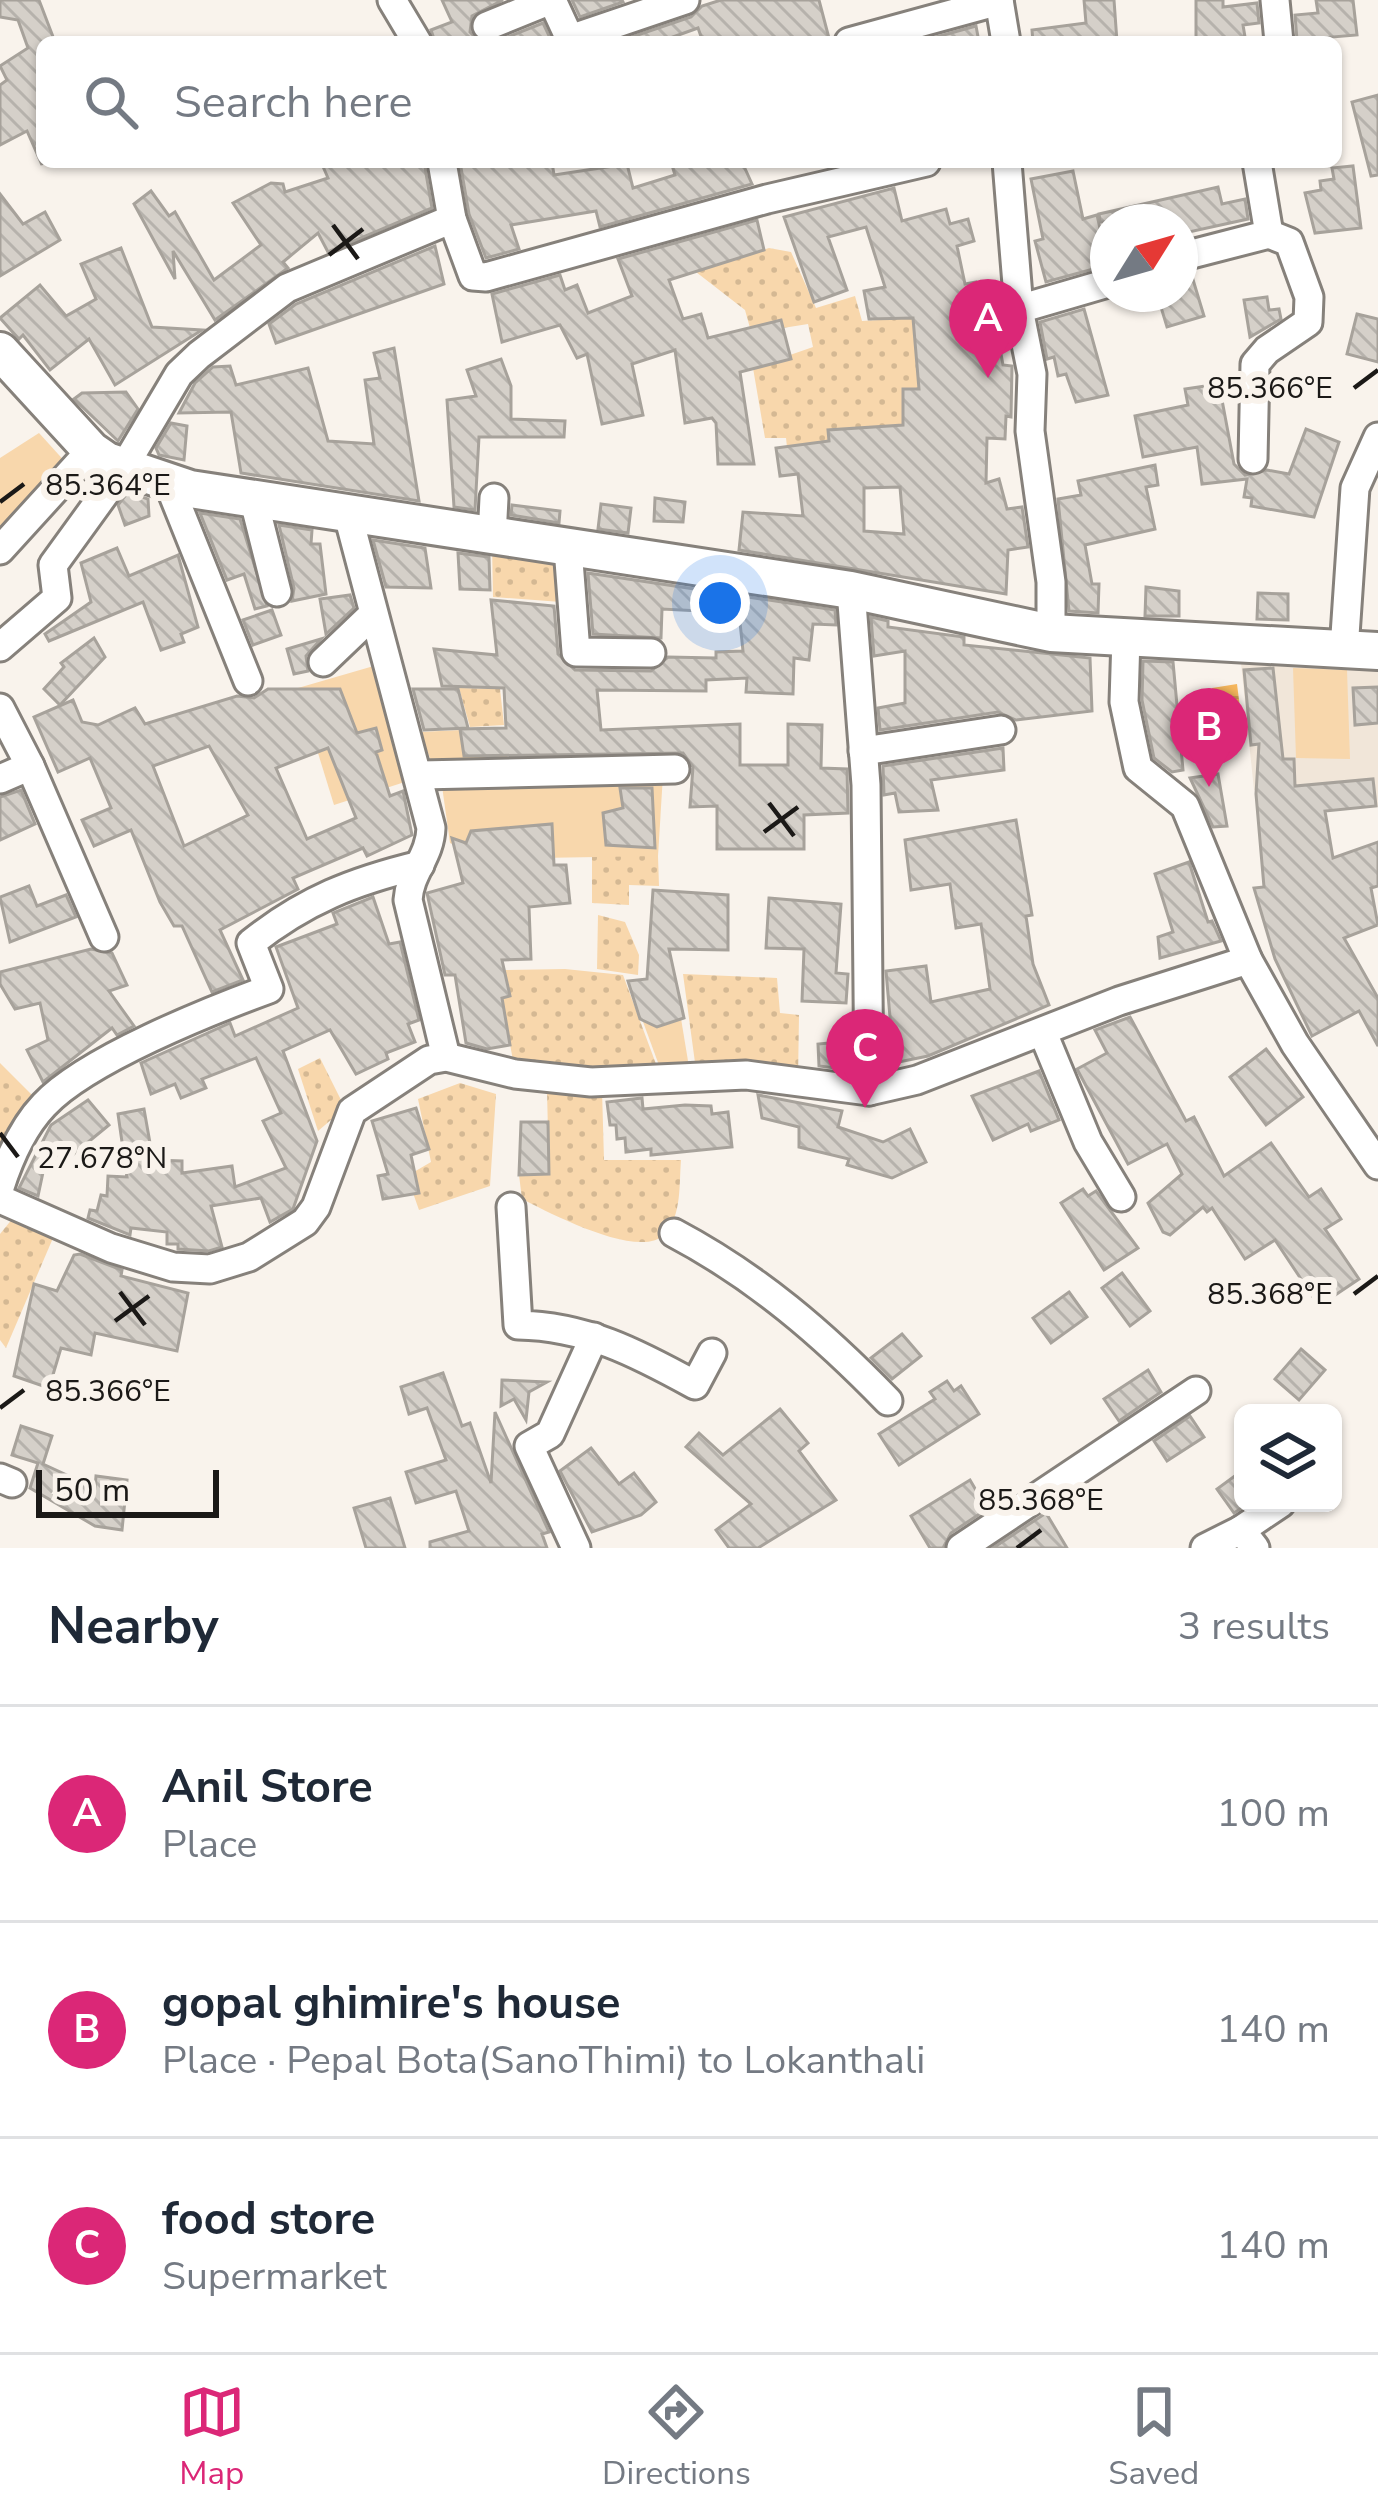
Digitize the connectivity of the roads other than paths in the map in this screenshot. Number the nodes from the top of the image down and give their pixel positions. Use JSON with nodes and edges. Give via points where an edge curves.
{"nodes":[{"id":1,"x":392,"y":0,"type":"edge"},
{"id":2,"x":551,"y":0,"type":"edge"},
{"id":3,"x":685,"y":0,"type":"edge"},
{"id":4,"x":999,"y":0,"type":"edge"},
{"id":5,"x":1275,"y":0,"type":"edge"},
{"id":6,"x":487,"y":26,"type":"dead end"},
{"id":7,"x":413,"y":36,"type":"edge"},
{"id":8,"x":569,"y":36,"type":"edge"},
{"id":9,"x":579,"y":36,"type":"edge"},
{"id":10,"x":870,"y":36,"type":"edge"},
{"id":11,"x":1005,"y":36,"type":"edge"},
{"id":12,"x":1279,"y":36,"type":"edge"},
{"id":13,"x":443,"y":168,"type":"edge"},
{"id":14,"x":900,"y":168,"type":"edge"},
{"id":15,"x":1007,"y":168,"type":"edge"},
{"id":16,"x":1258,"y":168,"type":"edge"},
{"id":17,"x":452,"y":219,"type":"junction"},
{"id":18,"x":1269,"y":234,"type":"junction"},
{"id":19,"x":1198,"y":252,"type":"edge"},
{"id":20,"x":1090,"y":288,"type":"edge"},
{"id":21,"x":1019,"y":309,"type":"junction"},
{"id":22,"x":0,"y":351,"type":"edge"},
{"id":23,"x":1378,"y":436,"type":"edge"},
{"id":24,"x":91,"y":449,"type":"junction"},
{"id":25,"x":1253,"y":460,"type":"dead end"},
{"id":26,"x":124,"y":467,"type":"junction"},
{"id":27,"x":168,"y":482,"type":"junction"},
{"id":28,"x":494,"y":498,"type":"dead end"},
{"id":29,"x":254,"y":501,"type":"junction"},
{"id":30,"x":348,"y":515,"type":"junction"},
{"id":31,"x":492,"y":537,"type":"junction"},
{"id":32,"x":568,"y":548,"type":"junction"},
{"id":33,"x":0,"y":550,"type":"edge"},
{"id":34,"x":53,"y":569,"type":"junction"},
{"id":35,"x":851,"y":590,"type":"junction"},
{"id":36,"x":277,"y":592,"type":"dead end"},
{"id":37,"x":74,"y":604,"type":"dead end"},
{"id":38,"x":368,"y":620,"type":"dead end"},
{"id":39,"x":1051,"y":633,"type":"junction"},
{"id":40,"x":1126,"y":637,"type":"junction"},
{"id":41,"x":0,"y":647,"type":"edge"},
{"id":42,"x":1361,"y":651,"type":"edge"},
{"id":43,"x":651,"y":652,"type":"dead end"},
{"id":44,"x":323,"y":662,"type":"dead end"},
{"id":45,"x":248,"y":681,"type":"dead end"},
{"id":46,"x":0,"y":707,"type":"edge"},
{"id":47,"x":1001,"y":730,"type":"dead end"},
{"id":48,"x":863,"y":751,"type":"junction"},
{"id":49,"x":29,"y":766,"type":"junction"},
{"id":50,"x":675,"y":770,"type":"dead end"},
{"id":51,"x":421,"y":775,"type":"junction"},
{"id":52,"x":0,"y":779,"type":"edge"},
{"id":53,"x":420,"y":865,"type":"junction"},
{"id":54,"x":104,"y":938,"type":"dead end"},
{"id":55,"x":1248,"y":960,"type":"junction"},
{"id":56,"x":1042,"y":1033,"type":"junction"},
{"id":57,"x":446,"y":1057,"type":"junction"},
{"id":58,"x":869,"y":1091,"type":"junction"},
{"id":59,"x":1378,"y":1165,"type":"edge"},
{"id":60,"x":0,"y":1187,"type":"edge"},
{"id":61,"x":1121,"y":1197,"type":"dead end"},
{"id":62,"x":0,"y":1199,"type":"edge"},
{"id":63,"x":511,"y":1208,"type":"dead end"},
{"id":64,"x":674,"y":1233,"type":"dead end"},
{"id":65,"x":594,"y":1337,"type":"junction"},
{"id":66,"x":712,"y":1353,"type":"dead end"},
{"id":67,"x":1196,"y":1391,"type":"dead end"},
{"id":68,"x":888,"y":1401,"type":"dead end"},
{"id":69,"x":1273,"y":1512,"type":"edge"},
{"id":70,"x":1248,"y":1539,"type":"edge"},
{"id":71,"x":576,"y":1548,"type":"edge"},
{"id":72,"x":961,"y":1548,"type":"edge"},
{"id":73,"x":1205,"y":1548,"type":"edge"}],
"edges":[{"from":1,"to":7,"type":"street"},
{"from":2,"to":6,"type":"street"},
{"from":2,"to":8,"type":"street"},
{"from":3,"to":9,"type":"street"},
{"from":4,"to":10,"type":"street"},
{"from":4,"to":11,"type":"street"},
{"from":5,"to":12,"type":"street"},
{"from":13,"to":17,"type":"street"},
{"from":14,"to":17,"type":"street","via":[[485,278],[472,276]]},
{"from":15,"to":21,"type":"street"},
{"from":16,"to":18,"type":"street"},
{"from":17,"to":26,"type":"street","via":[[287,288],[179,374]]},
{"from":18,"to":19,"type":"street"},
{"from":18,"to":25,"type":"street","via":[[1289,242],[1309,314],[1304,328],[1255,364]]},
{"from":20,"to":21,"type":"street"},
{"from":21,"to":39,"type":"street","via":[[1032,374],[1030,431],[1052,581]]},
{"from":22,"to":24,"type":"main road"},
{"from":23,"to":42,"type":"street","via":[[1355,488]]},
{"from":24,"to":26,"type":"main road"},
{"from":24,"to":33,"type":"street"},
{"from":26,"to":27,"type":"main road"},
{"from":26,"to":34,"type":"street"},
{"from":27,"to":29,"type":"main road"},
{"from":27,"to":45,"type":"street"},
{"from":28,"to":31,"type":"street"},
{"from":29,"to":30,"type":"main road"},
{"from":29,"to":36,"type":"street"},
{"from":30,"to":31,"type":"main road"},
{"from":30,"to":51,"type":"street"},
{"from":31,"to":32,"type":"main road"},
{"from":32,"to":35,"type":"main road"},
{"from":32,"to":43,"type":"street","via":[[576,652]]},
{"from":34,"to":37,"type":"street"},
{"from":34,"to":41,"type":"street","via":[[56,598]]},
{"from":35,"to":39,"type":"main road"},
{"from":35,"to":48,"type":"street"},
{"from":38,"to":44,"type":"street"},
{"from":39,"to":40,"type":"main road"},
{"from":40,"to":42,"type":"main road"},
{"from":40,"to":55,"type":"street","via":[[1124,702],[1138,768],[1185,806]]},
{"from":46,"to":49,"type":"street"},
{"from":47,"to":48,"type":"street"},
{"from":48,"to":58,"type":"street"},
{"from":49,"to":52,"type":"street"},
{"from":49,"to":54,"type":"street"},
{"from":50,"to":51,"type":"street"},
{"from":51,"to":53,"type":"street","via":[[431,828]]},
{"from":53,"to":57,"type":"street","via":[[408,900]]},
{"from":53,"to":60,"type":"street","via":[[298,906],[251,943],[269,989],[59,1092],[19,1142]]},
{"from":55,"to":56,"type":"street"},
{"from":55,"to":59,"type":"street"},
{"from":56,"to":58,"type":"street"},
{"from":56,"to":61,"type":"street"},
{"from":57,"to":58,"type":"street","via":[[591,1082],[746,1075]]},
{"from":57,"to":62,"type":"street","via":[[352,1111],[316,1208],[230,1265],[188,1270],[149,1261]]},
{"from":63,"to":65,"type":"street","via":[[518,1324]]},
{"from":64,"to":68,"type":"street","via":[[734,1264],[797,1312]]},
{"from":65,"to":66,"type":"street","via":[[695,1384]]},
{"from":65,"to":71,"type":"street","via":[[550,1434],[530,1446]]},
{"from":67,"to":72,"type":"street"},
{"from":69,"to":70,"type":"street"},
{"from":70,"to":73,"type":"street"}]}
